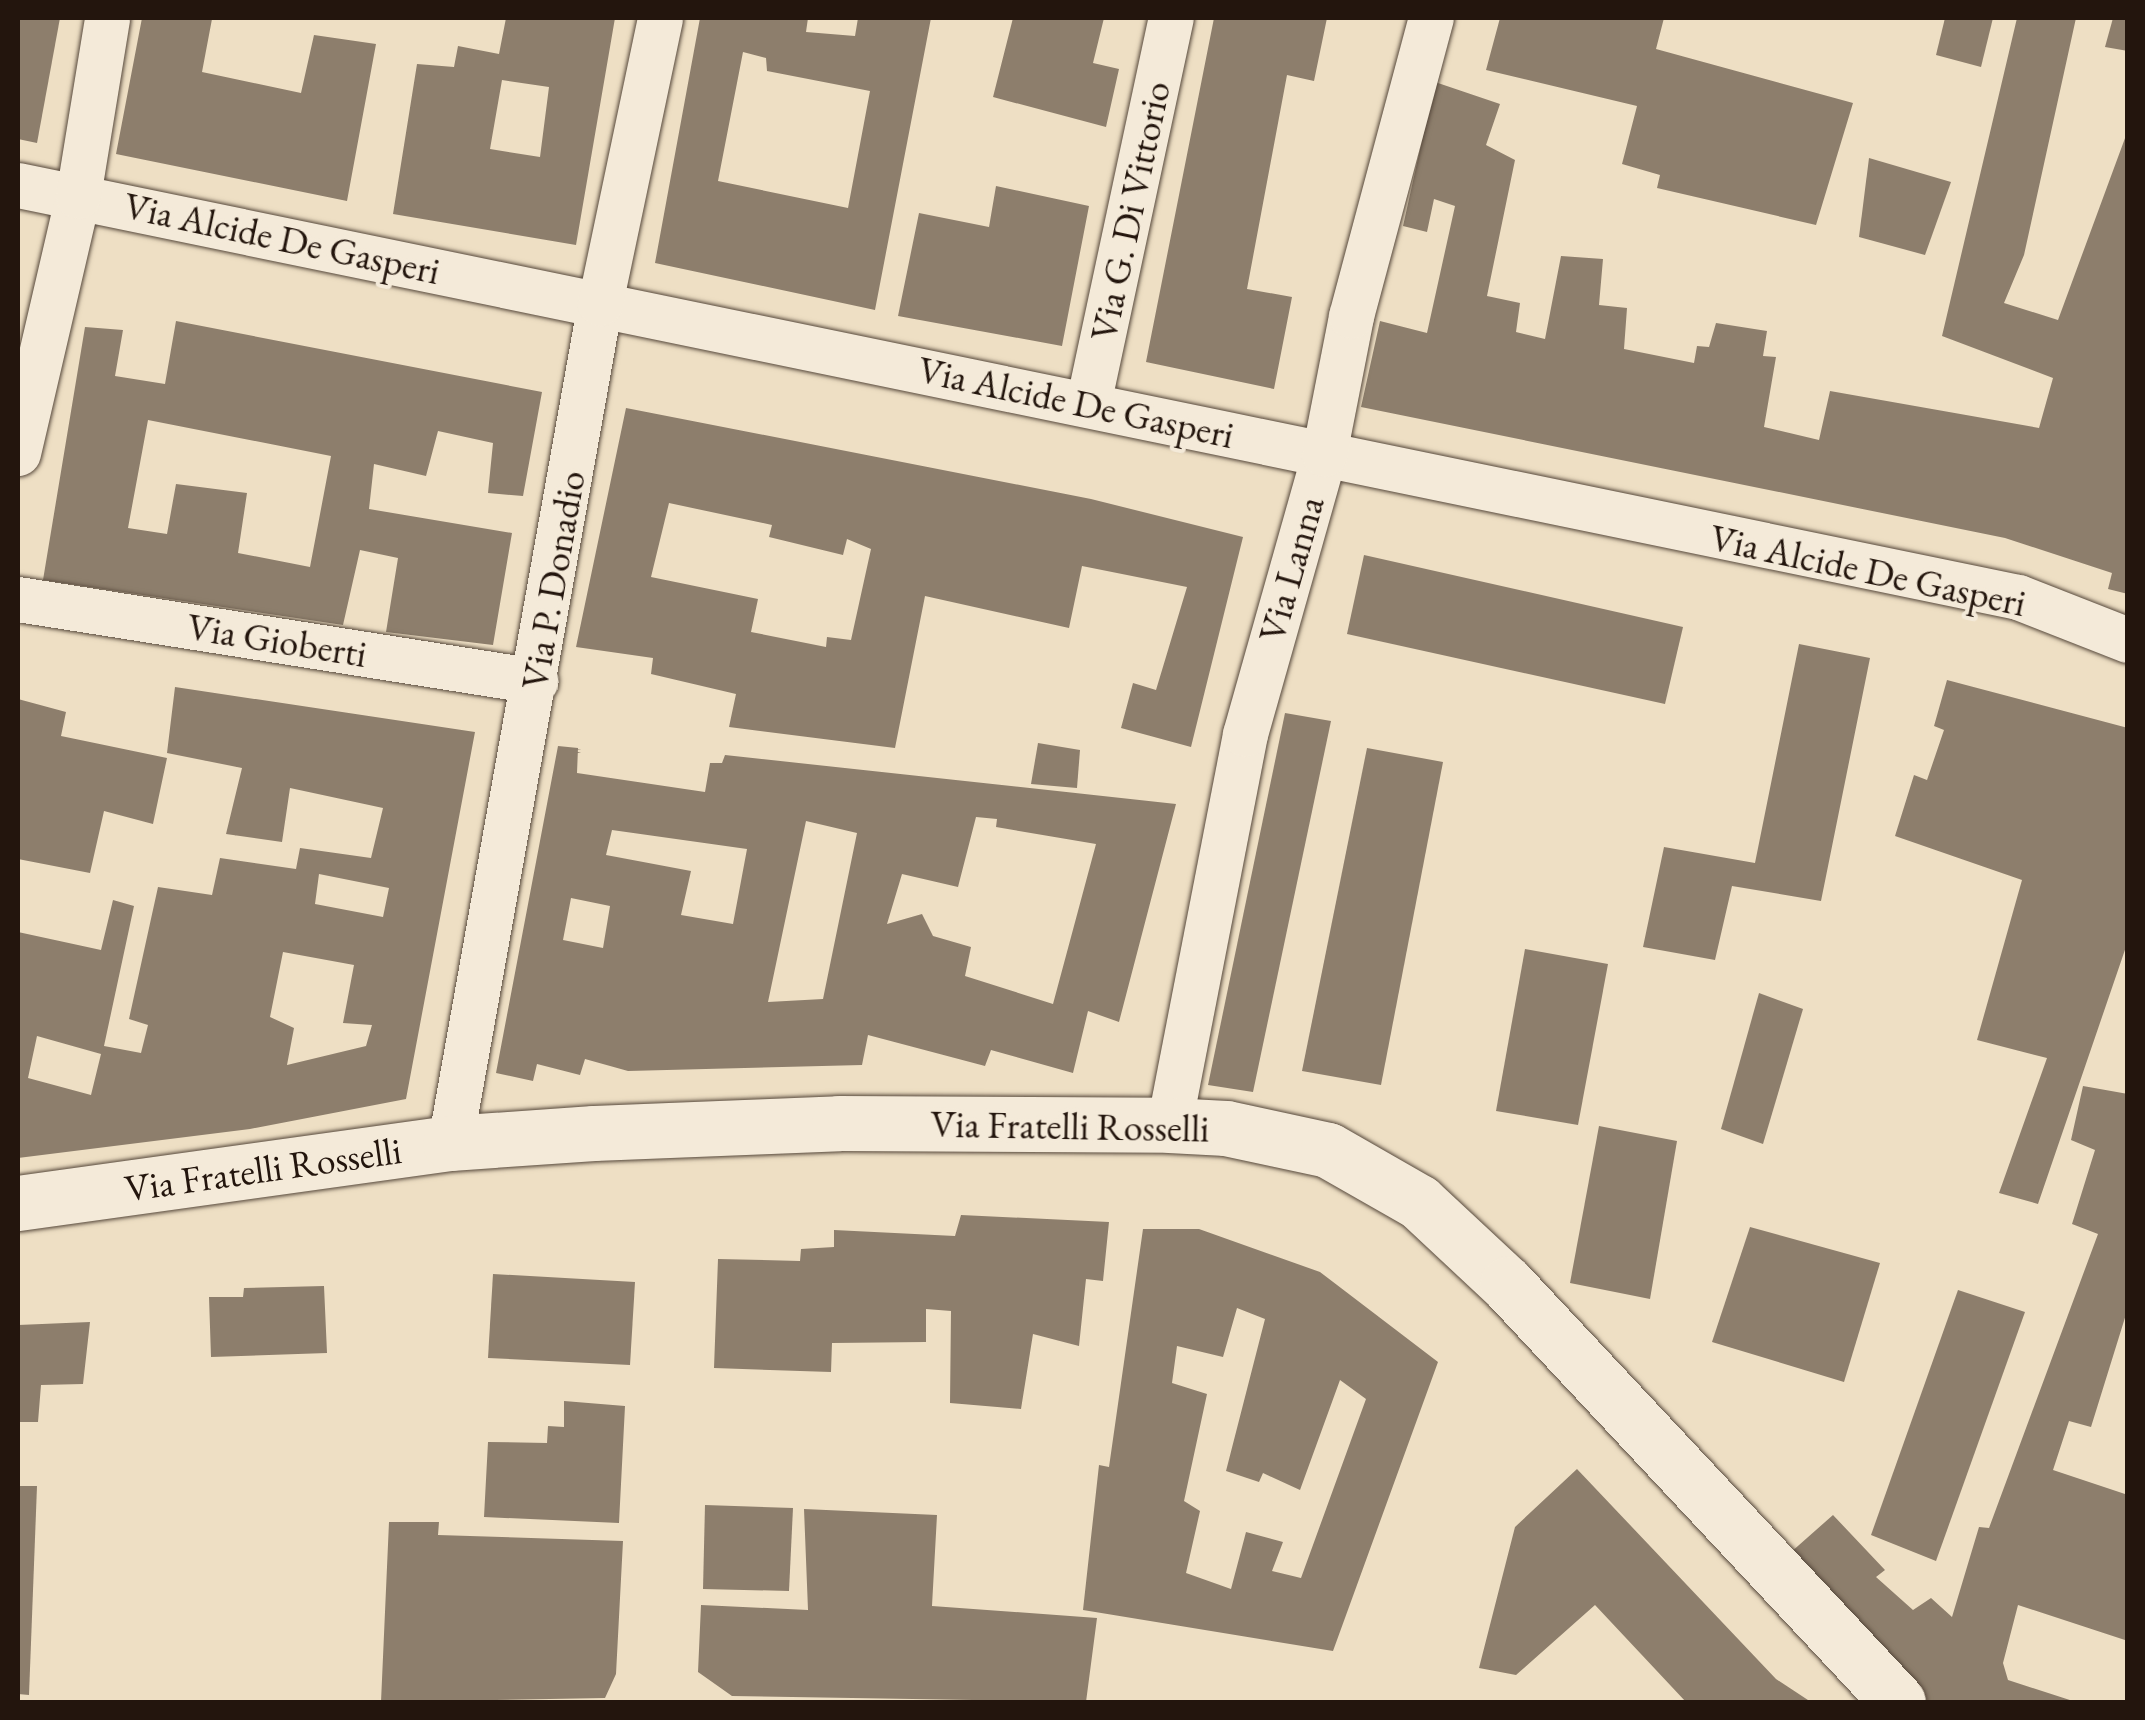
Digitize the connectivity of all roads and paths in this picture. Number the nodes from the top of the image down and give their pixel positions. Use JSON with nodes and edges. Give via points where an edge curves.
{"nodes":[{"id":1,"x":107,"y":18,"type":"edge"},
{"id":2,"x":660,"y":18,"type":"edge"},
{"id":3,"x":1171,"y":18,"type":"edge"},
{"id":4,"x":1431,"y":18,"type":"edge"},
{"id":5,"x":18,"y":185,"type":"edge"},
{"id":6,"x":78,"y":196,"type":"junction"},
{"id":7,"x":600,"y":302,"type":"junction"},
{"id":8,"x":1088,"y":404,"type":"junction"},
{"id":9,"x":18,"y":453,"type":"edge"},
{"id":10,"x":1324,"y":454,"type":"junction"},
{"id":11,"x":18,"y":599,"type":"edge"},
{"id":12,"x":2128,"y":640,"type":"edge"},
{"id":13,"x":536,"y":681,"type":"junction"},
{"id":14,"x":1169,"y":1125,"type":"junction"},
{"id":15,"x":450,"y":1143,"type":"junction"},
{"id":16,"x":18,"y":1203,"type":"edge"},
{"id":17,"x":1898,"y":1702,"type":"edge"}],
"edges":[{"from":1,"to":6,"type":"street"},
{"from":2,"to":7,"type":"street","name":"Via P. Donadio"},
{"from":3,"to":8,"type":"street","name":"Via G. Di Vittorio"},
{"from":4,"to":10,"type":"street","name":"Via Lanna","via":[[1351,316]]},
{"from":5,"to":6,"type":"street","name":"Via Alcide De Gasperi"},
{"from":6,"to":7,"type":"street","name":"Via Alcide De Gasperi"},
{"from":6,"to":9,"type":"street"},
{"from":7,"to":8,"type":"street","name":"Via Alcide De Gasperi"},
{"from":7,"to":13,"type":"street","name":"Via P. Donadio"},
{"from":8,"to":10,"type":"street","name":"Via Alcide De Gasperi"},
{"from":10,"to":12,"type":"street","name":"Via Alcide De Gasperi","via":[[2018,597]]},
{"from":10,"to":14,"type":"street","name":"Via Lanna","via":[[1244,734]]},
{"from":11,"to":13,"type":"street","name":"Via Gioberti"},
{"from":13,"to":15,"type":"street","name":"Via P. Donadio"},
{"from":14,"to":15,"type":"main road","name":"Via Fratelli Rosselli","via":[[840,1123]]},
{"from":14,"to":17,"type":"main road","name":"Via Fratelli Rosselli","via":[[1226,1128],[1328,1150],[1419,1202],[1655,1439]]},
{"from":15,"to":16,"type":"main road","name":"Via Fratelli Rosselli"}]}
